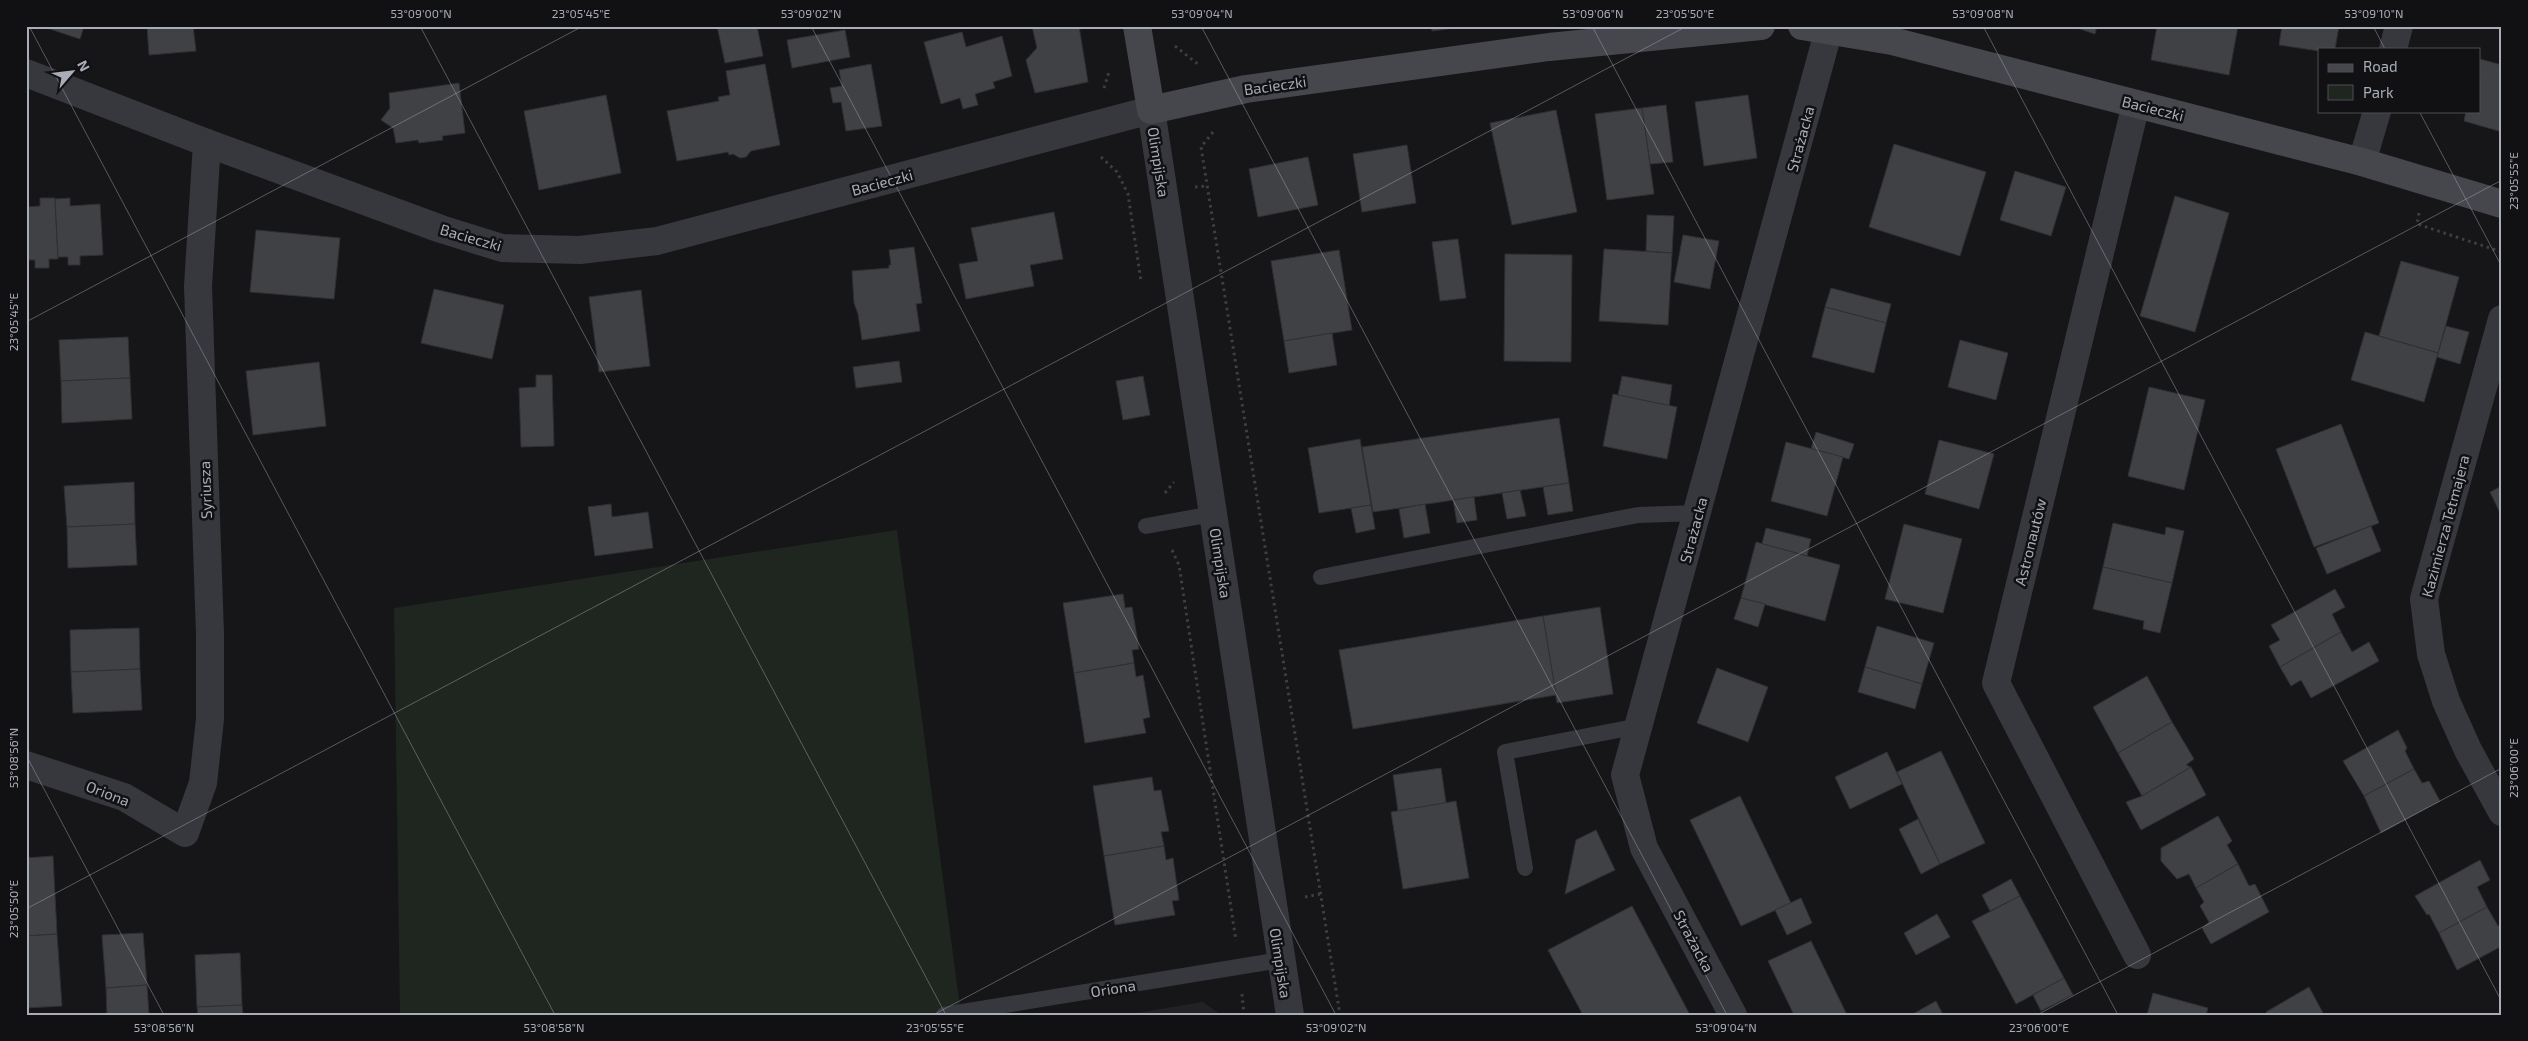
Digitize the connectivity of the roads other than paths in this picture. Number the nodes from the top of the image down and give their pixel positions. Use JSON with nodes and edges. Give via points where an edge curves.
{"nodes":[{"id":1,"x":1761,"y":26,"type":"edge"},
{"id":2,"x":1802,"y":26,"type":"edge"},
{"id":3,"x":2399,"y":26,"type":"edge"},
{"id":4,"x":1830,"y":29,"type":"junction"},
{"id":5,"x":1138,"y":37,"type":"edge"},
{"id":6,"x":2393,"y":48,"type":"edge"},
{"id":7,"x":26,"y":73,"type":"edge"},
{"id":8,"x":2136,"y":104,"type":"junction"},
{"id":9,"x":1151,"y":110,"type":"junction"},
{"id":10,"x":2377,"y":112,"type":"edge"},
{"id":11,"x":207,"y":143,"type":"junction"},
{"id":12,"x":2362,"y":162,"type":"junction"},
{"id":13,"x":2502,"y":204,"type":"edge"},
{"id":14,"x":2502,"y":319,"type":"edge"},
{"id":15,"x":1698,"y":513,"type":"junction"},
{"id":16,"x":1213,"y":514,"type":"junction"},
{"id":17,"x":1146,"y":526,"type":"dead end"},
{"id":18,"x":1321,"y":578,"type":"dead end"},
{"id":19,"x":1640,"y":726,"type":"junction"},
{"id":20,"x":26,"y":765,"type":"edge"},
{"id":21,"x":2502,"y":812,"type":"edge"},
{"id":22,"x":184,"y":833,"type":"joint"},
{"id":23,"x":1525,"y":868,"type":"dead end"},
{"id":24,"x":2137,"y":955,"type":"dead end"},
{"id":25,"x":1281,"y":960,"type":"junction"},
{"id":26,"x":1001,"y":1010,"type":"edge"},
{"id":27,"x":944,"y":1015,"type":"edge"},
{"id":28,"x":1290,"y":1015,"type":"edge"},
{"id":29,"x":1733,"y":1015,"type":"edge"}],
"edges":[{"from":1,"to":9,"type":"street","name":"Bacieczki","via":[[1550,48],[1265,86]]},
{"from":2,"to":4,"type":"street","name":"Bacieczki"},
{"from":3,"to":6,"type":"street"},
{"from":4,"to":8,"type":"street","name":"Bacieczki"},
{"from":4,"to":15,"type":"street","name":"Strażacka"},
{"from":5,"to":9,"type":"street"},
{"from":7,"to":11,"type":"street","name":"Bacieczki"},
{"from":8,"to":12,"type":"street","name":"Bacieczki"},
{"from":8,"to":24,"type":"street","name":"Astronautów","via":[[1996,683]]},
{"from":9,"to":11,"type":"street","name":"Bacieczki","via":[[657,241],[580,250],[502,248],[441,229]]},
{"from":9,"to":16,"type":"street","name":"Olimpijska"},
{"from":10,"to":12,"type":"street"},
{"from":11,"to":22,"type":"street","name":"Syriusza","via":[[198,286],[210,719],[203,783]]},
{"from":12,"to":13,"type":"street","name":"Bacieczki"},
{"from":14,"to":21,"type":"street","name":"Kazimierza Tetmajera","via":[[2424,599],[2431,654],[2446,701]]},
{"from":15,"to":18,"type":"lane","via":[[1638,515]]},
{"from":15,"to":19,"type":"street","name":"Strażacka"},
{"from":16,"to":17,"type":"lane"},
{"from":16,"to":25,"type":"street","name":"Olimpijska"},
{"from":19,"to":23,"type":"lane","via":[[1505,752]]},
{"from":19,"to":29,"type":"street","name":"Strażacka","via":[[1625,774],[1644,848]]},
{"from":20,"to":22,"type":"street","name":"Oriona","via":[[124,797]]},
{"from":25,"to":26,"type":"lane","name":"Oriona"},
{"from":25,"to":28,"type":"street","name":"Olimpijska"},
{"from":26,"to":27,"type":"lane","name":"Oriona"}]}
